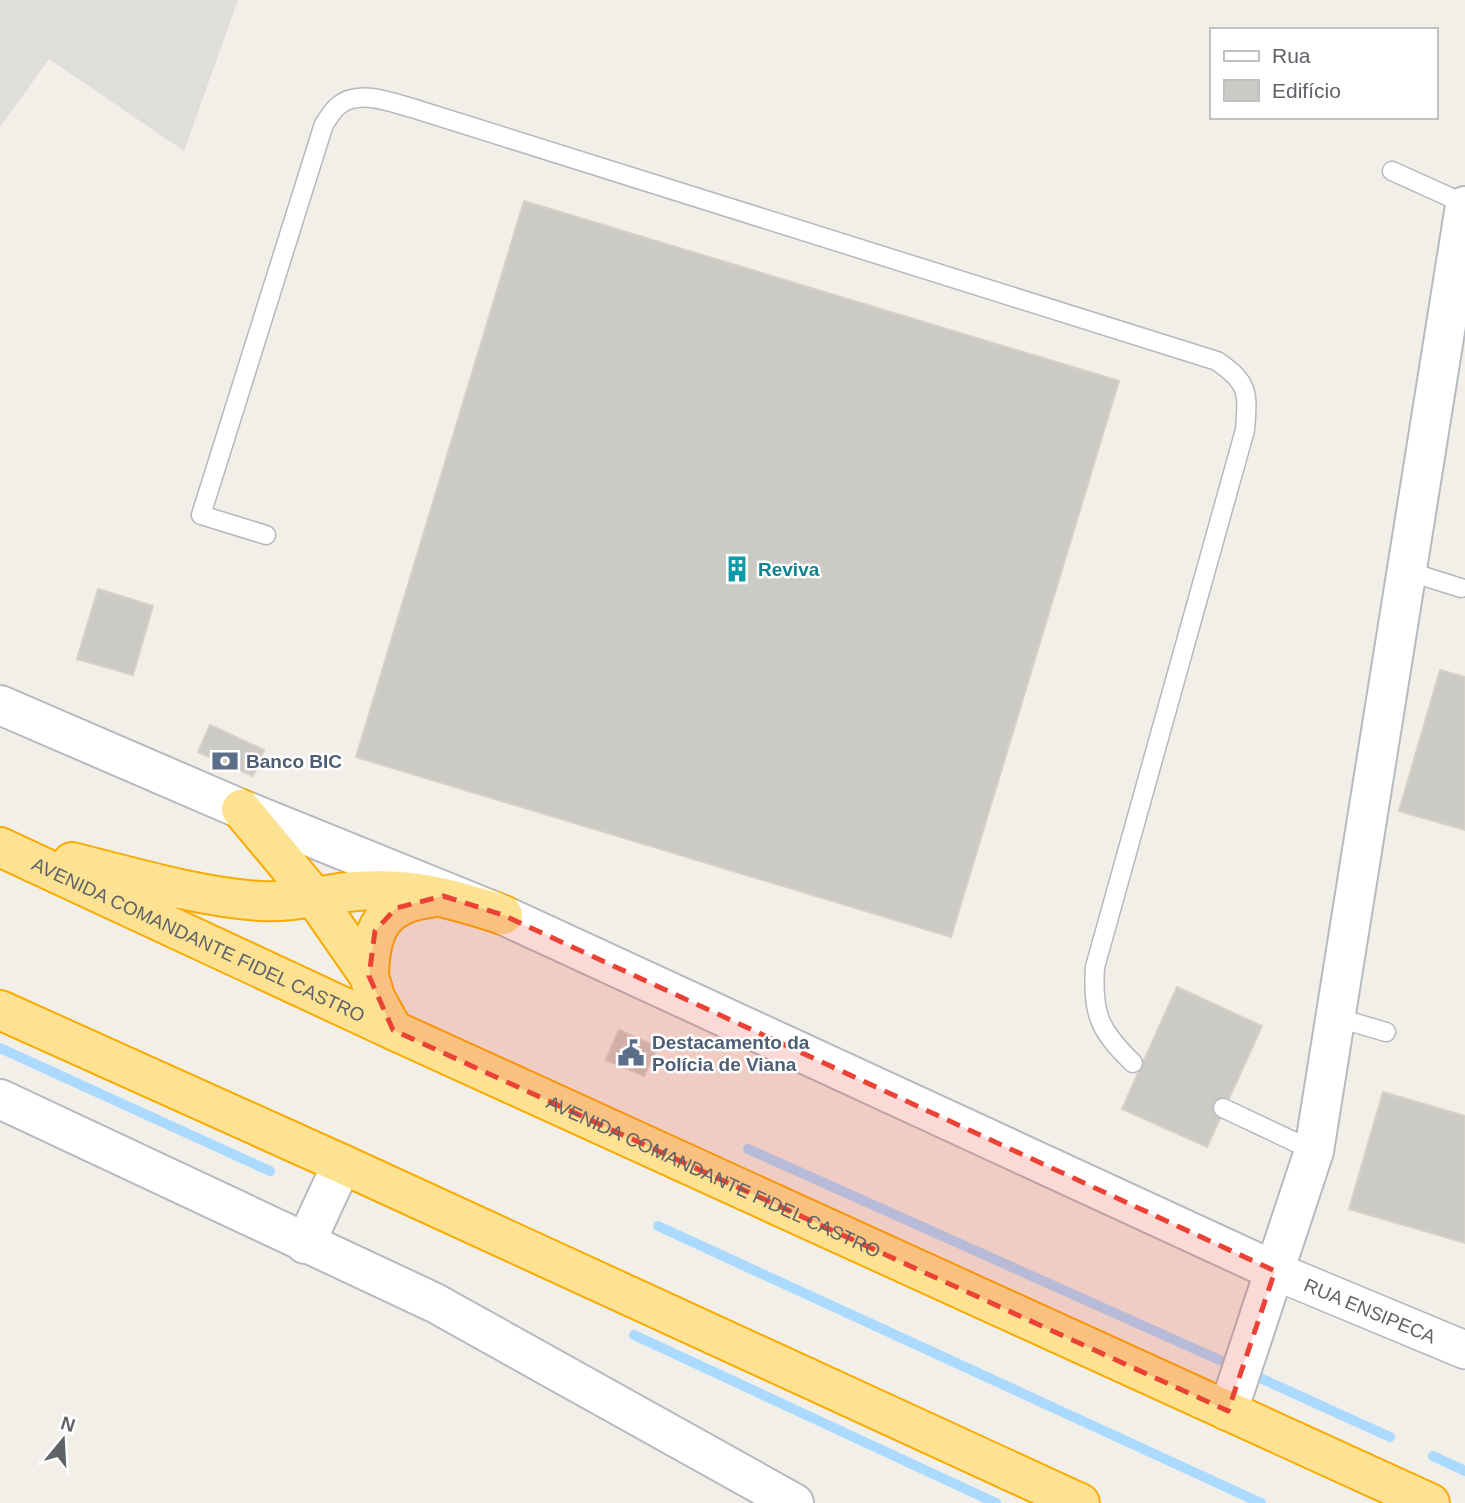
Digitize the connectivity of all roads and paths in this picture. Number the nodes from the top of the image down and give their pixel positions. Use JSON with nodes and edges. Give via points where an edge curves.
{"nodes":[{"id":1,"x":1392,"y":172,"type":"dead end"},
{"id":2,"x":1465,"y":205,"type":"edge"},
{"id":3,"x":266,"y":535,"type":"dead end"},
{"id":4,"x":1406,"y":571,"type":"junction"},
{"id":5,"x":1461,"y":588,"type":"dead end"},
{"id":6,"x":0,"y":705,"type":"edge"},
{"id":7,"x":241,"y":809,"type":"junction"},
{"id":8,"x":0,"y":838,"type":"edge"},
{"id":9,"x":0,"y":847,"type":"edge"},
{"id":10,"x":443,"y":896,"type":"junction"},
{"id":11,"x":315,"y":898,"type":"junction"},
{"id":12,"x":503,"y":915,"type":"junction"},
{"id":13,"x":369,"y":976,"type":"junction"},
{"id":14,"x":0,"y":1010,"type":"edge"},
{"id":15,"x":1335,"y":1017,"type":"junction"},
{"id":16,"x":393,"y":1030,"type":"junction"},
{"id":17,"x":1386,"y":1032,"type":"dead end"},
{"id":18,"x":1133,"y":1063,"type":"dead end"},
{"id":19,"x":0,"y":1099,"type":"edge"},
{"id":20,"x":1223,"y":1108,"type":"dead end"},
{"id":21,"x":1314,"y":1152,"type":"junction"},
{"id":22,"x":342,"y":1164,"type":"junction"},
{"id":23,"x":306,"y":1244,"type":"junction"},
{"id":24,"x":1275,"y":1271,"type":"junction"},
{"id":25,"x":1465,"y":1350,"type":"edge"},
{"id":26,"x":1228,"y":1411,"type":"junction"},
{"id":27,"x":794,"y":1503,"type":"edge"},
{"id":28,"x":1080,"y":1503,"type":"edge"},
{"id":29,"x":1430,"y":1503,"type":"edge"}],
"edges":[{"from":1,"to":2,"type":"lane"},
{"from":2,"to":4,"type":"street"},
{"from":3,"to":18,"type":"lane","via":[[201,515],[324,124],[338,106],[359,97],[425,112],[1216,361],[1238,376],[1248,400],[1245,430],[1095,967],[1093,994],[1100,1023]]},
{"from":4,"to":5,"type":"lane"},
{"from":4,"to":15,"type":"street"},
{"from":6,"to":7,"type":"street"},
{"from":7,"to":11,"type":"highway"},
{"from":7,"to":12,"type":"street"},
{"from":8,"to":11,"type":"highway","via":[[72,862],[208,894],[261,901]]},
{"from":9,"to":16,"type":"highway","name":"AVENIDA COMANDANTE FIDEL CASTRO"},
{"from":10,"to":11,"type":"highway","via":[[355,891]]},
{"from":10,"to":12,"type":"highway"},
{"from":10,"to":13,"type":"highway","via":[[416,900],[384,916],[369,953]]},
{"from":11,"to":13,"type":"highway"},
{"from":12,"to":24,"type":"street"},
{"from":13,"to":16,"type":"highway"},
{"from":14,"to":22,"type":"highway"},
{"from":15,"to":17,"type":"lane"},
{"from":15,"to":21,"type":"street"},
{"from":16,"to":26,"type":"highway","name":"AVENIDA COMANDANTE FIDEL CASTRO"},
{"from":19,"to":23,"type":"street"},
{"from":20,"to":21,"type":"lane"},
{"from":21,"to":24,"type":"street"},
{"from":22,"to":23,"type":"street"},
{"from":22,"to":28,"type":"highway"},
{"from":23,"to":27,"type":"street","via":[[435,1303]]},
{"from":24,"to":25,"type":"street","name":"RUA ENSIPECA"},
{"from":24,"to":26,"type":"street"},
{"from":26,"to":29,"type":"highway","name":"AVENIDA COMANDANTE FIDEL CASTRO"}]}
